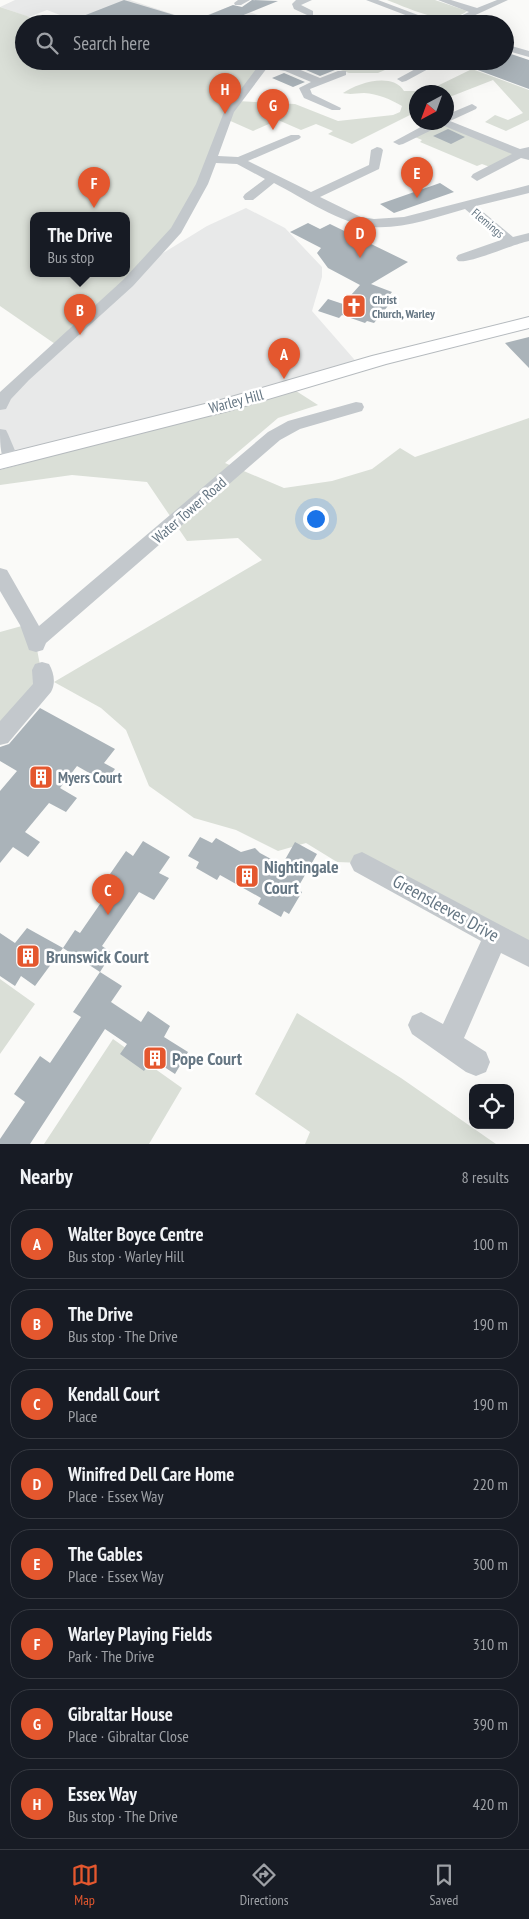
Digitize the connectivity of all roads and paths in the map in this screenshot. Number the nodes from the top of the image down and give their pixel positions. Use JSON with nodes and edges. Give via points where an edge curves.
{"nodes":[{"id":1,"x":314,"y":0,"type":"edge"},
{"id":2,"x":370,"y":0,"type":"edge"},
{"id":3,"x":442,"y":0,"type":"edge"},
{"id":4,"x":504,"y":0,"type":"edge"},
{"id":5,"x":476,"y":11,"type":"junction"},
{"id":6,"x":310,"y":13,"type":"joint"},
{"id":7,"x":412,"y":15,"type":"edge"},
{"id":8,"x":467,"y":15,"type":"edge"},
{"id":9,"x":514,"y":49,"type":"edge"},
{"id":10,"x":529,"y":54,"type":"edge"},
{"id":11,"x":261,"y":70,"type":"edge"},
{"id":12,"x":292,"y":70,"type":"edge"},
{"id":13,"x":423,"y":70,"type":"edge"},
{"id":14,"x":342,"y":73,"type":"dead end"},
{"id":15,"x":402,"y":80,"type":"dead end"},
{"id":16,"x":320,"y":82,"type":"junction"},
{"id":17,"x":472,"y":107,"type":"dead end"},
{"id":18,"x":336,"y":108,"type":"dead end"},
{"id":19,"x":454,"y":115,"type":"edge"},
{"id":20,"x":454,"y":127,"type":"edge"},
{"id":21,"x":425,"y":130,"type":"edge"},
{"id":22,"x":295,"y":137,"type":"dead end"},
{"id":23,"x":399,"y":142,"type":"dead end"},
{"id":24,"x":377,"y":150,"type":"dead end"},
{"id":25,"x":526,"y":154,"type":"edge"},
{"id":26,"x":211,"y":159,"type":"junction"},
{"id":27,"x":240,"y":161,"type":"junction"},
{"id":28,"x":477,"y":176,"type":"dead end"},
{"id":29,"x":273,"y":178,"type":"junction"},
{"id":30,"x":529,"y":189,"type":"edge"},
{"id":31,"x":249,"y":197,"type":"dead end"},
{"id":32,"x":311,"y":197,"type":"junction"},
{"id":33,"x":467,"y":205,"type":"junction"},
{"id":34,"x":529,"y":238,"type":"edge"},
{"id":35,"x":510,"y":241,"type":"junction"},
{"id":36,"x":463,"y":258,"type":"dead end"},
{"id":37,"x":529,"y":322,"type":"edge"},
{"id":38,"x":0,"y":405,"type":"edge"},
{"id":39,"x":356,"y":407,"type":"dead end"},
{"id":40,"x":0,"y":434,"type":"edge"},
{"id":41,"x":5,"y":461,"type":"edge"},
{"id":42,"x":0,"y":575,"type":"edge"},
{"id":43,"x":42,"y":670,"type":"dead end"},
{"id":44,"x":0,"y":736,"type":"edge"},
{"id":45,"x":362,"y":863,"type":"dead end"},
{"id":46,"x":496,"y":936,"type":"junction"},
{"id":47,"x":529,"y":954,"type":"edge"},
{"id":48,"x":421,"y":1025,"type":"dead end"},
{"id":49,"x":448,"y":1042,"type":"junction"},
{"id":50,"x":476,"y":1062,"type":"dead end"}],
"edges":[{"from":1,"to":6,"type":"street"},
{"from":1,"to":6,"type":"street","via":[[296,4],[297,8]]},
{"from":2,"to":7,"type":"street"},
{"from":3,"to":5,"type":"street"},
{"from":4,"to":5,"type":"street"},
{"from":5,"to":8,"type":"street"},
{"from":9,"to":10,"type":"street"},
{"from":11,"to":26,"type":"street","via":[[229,112]]},
{"from":12,"to":16,"type":"street"},
{"from":13,"to":15,"type":"street"},
{"from":14,"to":16,"type":"street"},
{"from":16,"to":18,"type":"street","via":[[304,88],[305,92]]},
{"from":17,"to":19,"type":"street"},
{"from":20,"to":25,"type":"street"},
{"from":21,"to":23,"type":"street"},
{"from":22,"to":27,"type":"street"},
{"from":24,"to":32,"type":"street","via":[[375,166]]},
{"from":25,"to":28,"type":"street"},
{"from":26,"to":27,"type":"street"},
{"from":26,"to":38,"type":"street","via":[[202,184],[176,230],[128,283],[24,376]]},
{"from":27,"to":29,"type":"street"},
{"from":29,"to":31,"type":"street"},
{"from":29,"to":32,"type":"street"},
{"from":30,"to":33,"type":"street"},
{"from":32,"to":33,"type":"street","via":[[358,220],[388,224]]},
{"from":33,"to":35,"type":"street","name":"Flemings"},
{"from":34,"to":35,"type":"street"},
{"from":35,"to":36,"type":"street"},
{"from":37,"to":41,"type":"main road","name":"Warley Hill"},
{"from":39,"to":42,"type":"street","name":"Water Tower Road","via":[[294,425],[274,436],[36,642]]},
{"from":40,"to":41,"type":"street"},
{"from":43,"to":44,"type":"street","via":[[44,686]]},
{"from":45,"to":46,"type":"street","name":"Greensleeves Drive"},
{"from":46,"to":47,"type":"street","name":"Greensleeves Drive"},
{"from":46,"to":49,"type":"street"},
{"from":48,"to":49,"type":"street"},
{"from":49,"to":50,"type":"street"}]}
